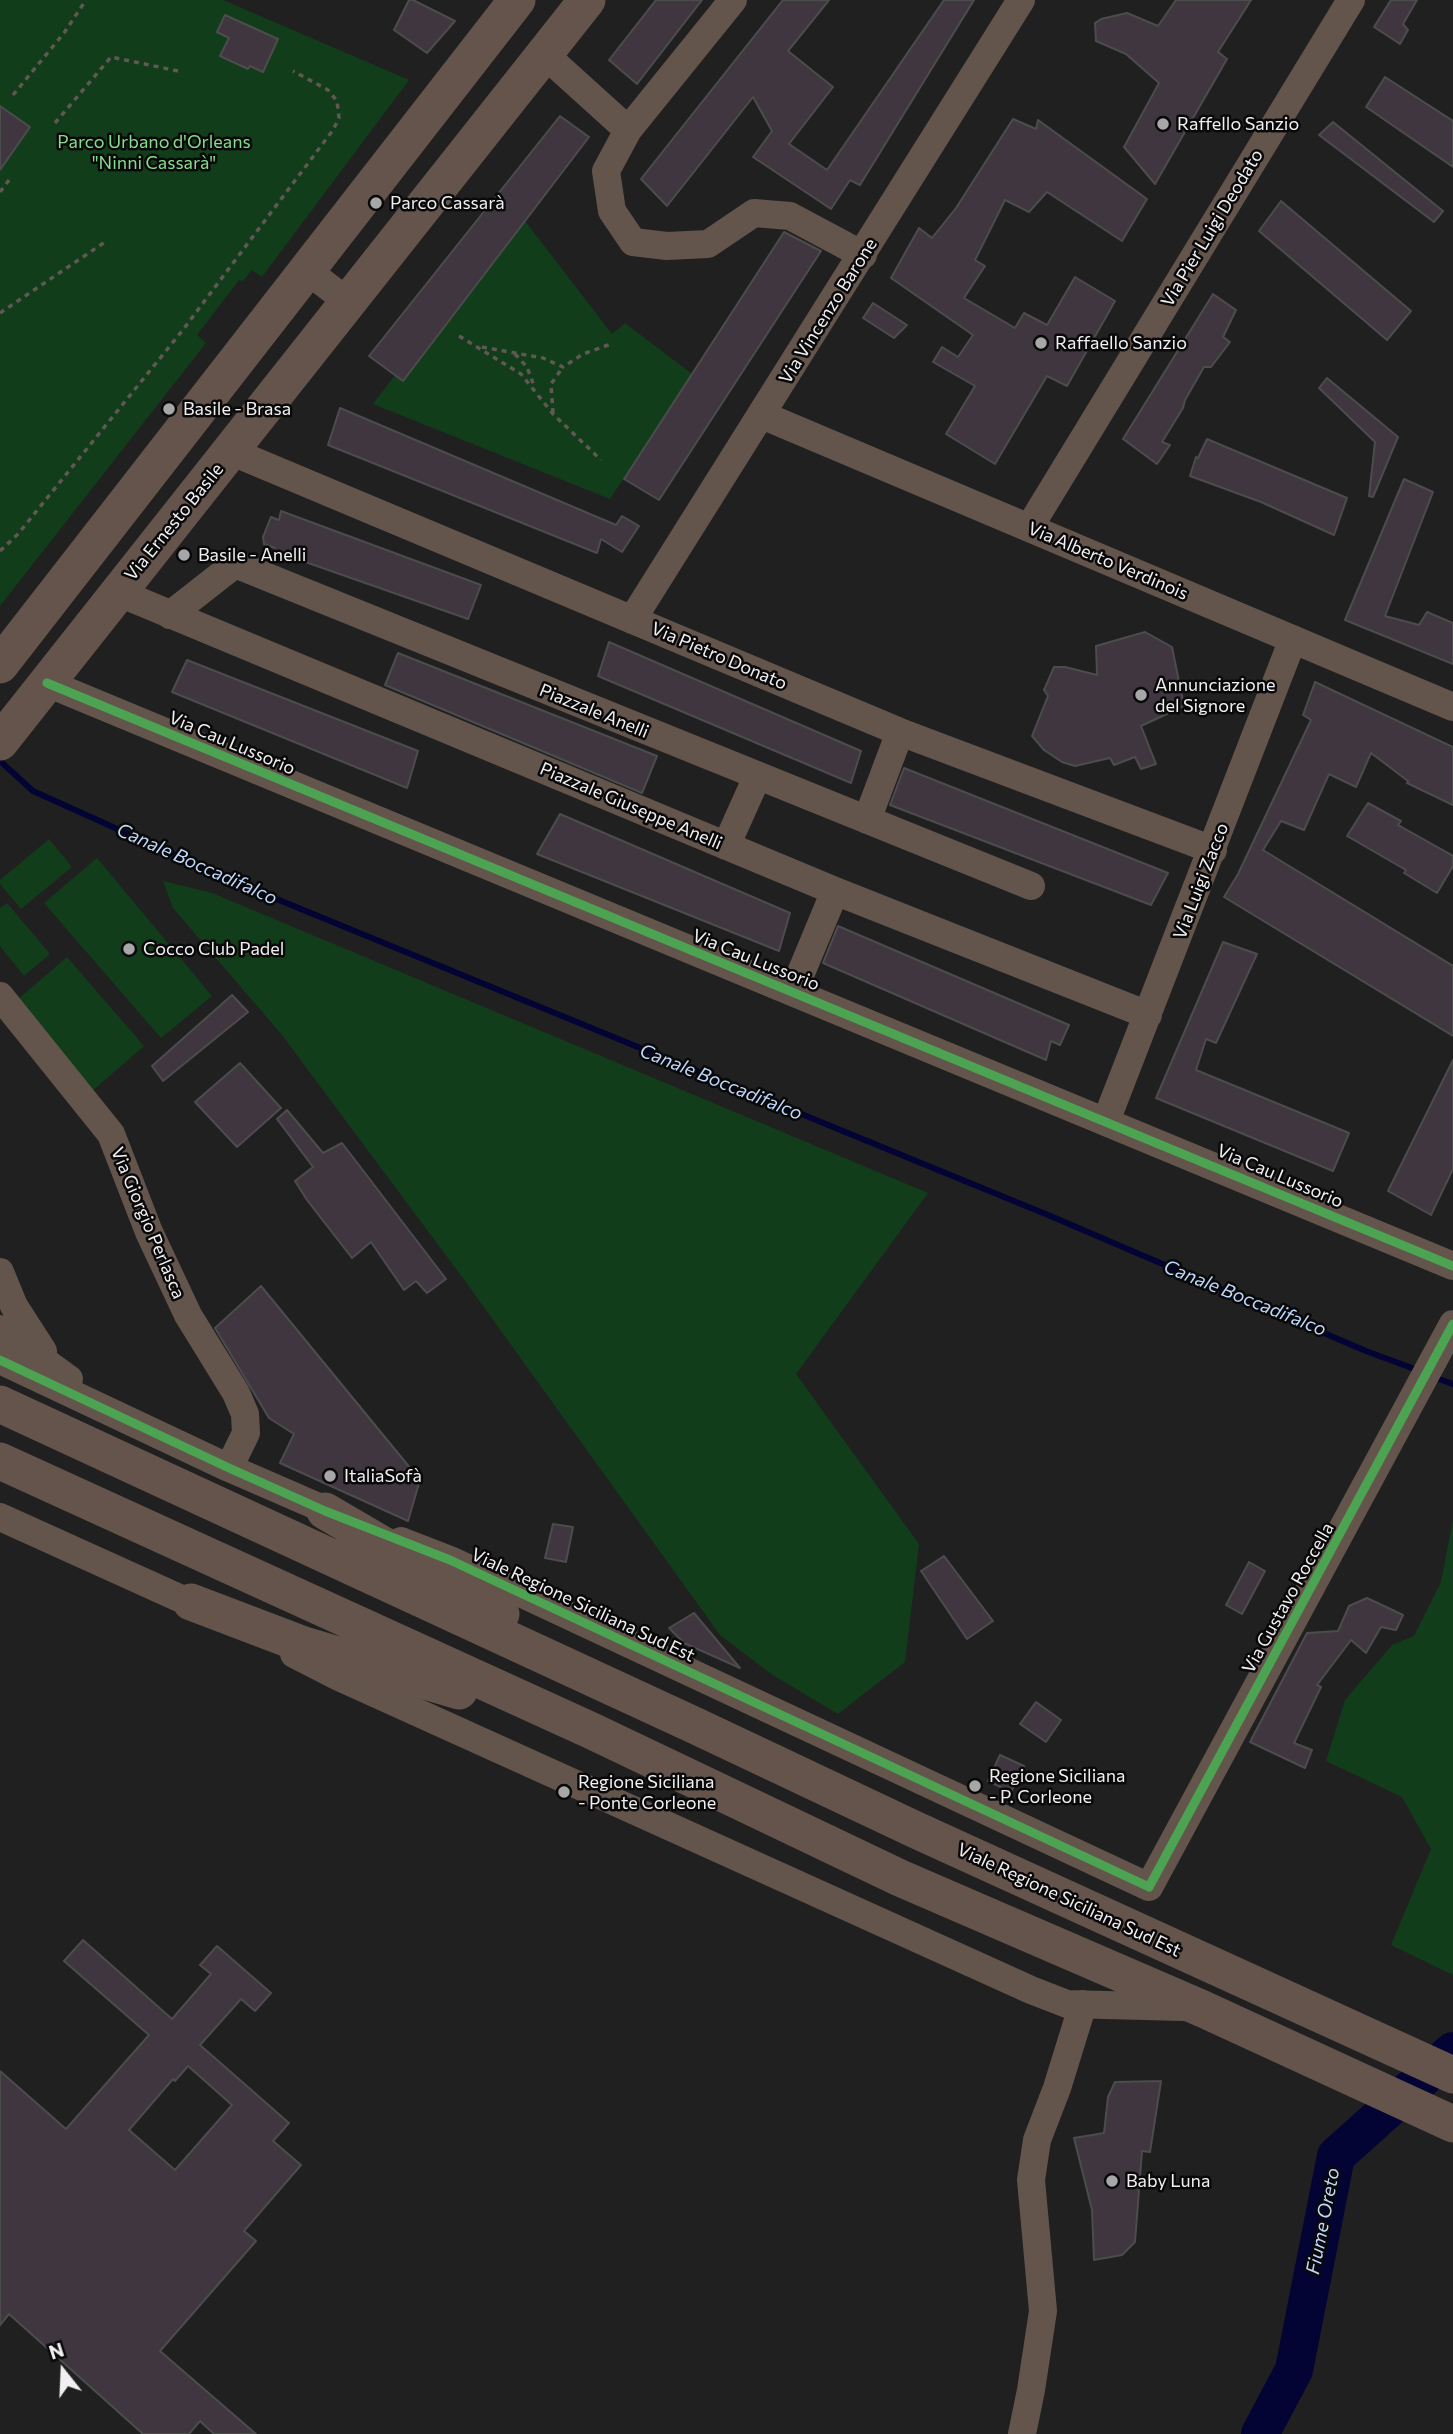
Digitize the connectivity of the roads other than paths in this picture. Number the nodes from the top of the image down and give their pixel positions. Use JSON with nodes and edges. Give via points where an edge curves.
{"nodes":[{"id":1,"x":517,"y":0,"type":"edge"},
{"id":2,"x":587,"y":0,"type":"edge"},
{"id":3,"x":733,"y":0,"type":"edge"},
{"id":4,"x":1021,"y":0,"type":"edge"},
{"id":5,"x":1351,"y":0,"type":"edge"},
{"id":6,"x":544,"y":54,"type":"junction"},
{"id":7,"x":628,"y":130,"type":"junction"},
{"id":8,"x":863,"y":255,"type":"junction"},
{"id":9,"x":308,"y":271,"type":"junction"},
{"id":10,"x":348,"y":302,"type":"junction"},
{"id":11,"x":762,"y":415,"type":"junction"},
{"id":12,"x":230,"y":451,"type":"junction"},
{"id":13,"x":1029,"y":528,"type":"junction"},
{"id":14,"x":117,"y":592,"type":"junction"},
{"id":15,"x":170,"y":615,"type":"junction"},
{"id":16,"x":632,"y":620,"type":"junction"},
{"id":17,"x":1293,"y":639,"type":"junction"},
{"id":18,"x":0,"y":665,"type":"edge"},
{"id":19,"x":47,"y":682,"type":"junction"},
{"id":20,"x":1453,"y":707,"type":"edge"},
{"id":21,"x":8,"y":732,"type":"edge"},
{"id":22,"x":900,"y":732,"type":"junction"},
{"id":23,"x":757,"y":777,"type":"junction"},
{"id":24,"x":867,"y":820,"type":"junction"},
{"id":25,"x":726,"y":846,"type":"junction"},
{"id":26,"x":1213,"y":850,"type":"junction"},
{"id":27,"x":1031,"y":886,"type":"dead end"},
{"id":28,"x":835,"y":891,"type":"junction"},
{"id":29,"x":793,"y":992,"type":"junction"},
{"id":30,"x":0,"y":996,"type":"edge"},
{"id":31,"x":1148,"y":1015,"type":"junction"},
{"id":32,"x":1106,"y":1121,"type":"junction"},
{"id":33,"x":1453,"y":1266,"type":"edge"},
{"id":34,"x":0,"y":1272,"type":"edge"},
{"id":35,"x":1453,"y":1324,"type":"edge"},
{"id":36,"x":0,"y":1329,"type":"edge"},
{"id":37,"x":0,"y":1360,"type":"edge"},
{"id":38,"x":60,"y":1373,"type":"junction"},
{"id":39,"x":0,"y":1404,"type":"edge"},
{"id":40,"x":122,"y":1417,"type":"junction"},
{"id":41,"x":0,"y":1461,"type":"edge"},
{"id":42,"x":229,"y":1468,"type":"junction"},
{"id":43,"x":325,"y":1511,"type":"junction"},
{"id":44,"x":8,"y":1522,"type":"edge"},
{"id":45,"x":191,"y":1602,"type":"junction"},
{"id":46,"x":696,"y":1726,"type":"junction"},
{"id":47,"x":592,"y":1731,"type":"junction"},
{"id":48,"x":1149,"y":1887,"type":"joint"},
{"id":49,"x":1083,"y":2004,"type":"junction"},
{"id":50,"x":1203,"y":2009,"type":"junction"},
{"id":51,"x":1453,"y":2075,"type":"edge"},
{"id":52,"x":1453,"y":2124,"type":"edge"},
{"id":53,"x":1022,"y":2434,"type":"edge"}],
"edges":[{"from":1,"to":9,"type":"main road"},
{"from":2,"to":6,"type":"main road","name":"Via Ernesto Basile"},
{"from":3,"to":7,"type":"street"},
{"from":4,"to":8,"type":"street","name":"Via Vincenzo Barone"},
{"from":5,"to":13,"type":"street","name":"Via Pier Luigi Deodato"},
{"from":6,"to":7,"type":"street"},
{"from":6,"to":10,"type":"main road","name":"Via Ernesto Basile"},
{"from":7,"to":8,"type":"street","via":[[606,171],[612,211],[633,242],[708,244],[754,213],[790,216]]},
{"from":8,"to":11,"type":"street","name":"Via Vincenzo Barone"},
{"from":9,"to":10,"type":"street"},
{"from":9,"to":18,"type":"main road"},
{"from":10,"to":12,"type":"main road","name":"Via Ernesto Basile"},
{"from":11,"to":13,"type":"street","name":"Via Alberto Verdinois"},
{"from":11,"to":16,"type":"street","name":"Via Vincenzo Barone"},
{"from":12,"to":14,"type":"main road","name":"Via Ernesto Basile"},
{"from":12,"to":16,"type":"street","name":"Via Pietro Donato"},
{"from":13,"to":17,"type":"street","name":"Via Alberto Verdinois"},
{"from":14,"to":15,"type":"street","name":"Piazzale Giuseppe Anelli"},
{"from":14,"to":19,"type":"main road","name":"Via Ernesto Basile"},
{"from":15,"to":23,"type":"street","name":"Piazzale Anelli","via":[[235,564]]},
{"from":15,"to":25,"type":"street","name":"Piazzale Giuseppe Anelli"},
{"from":16,"to":22,"type":"street","name":"Via Pietro Donato"},
{"from":17,"to":20,"type":"street","name":"Via Alberto Verdinois"},
{"from":17,"to":26,"type":"street","name":"Via Luigi Zacco"},
{"from":19,"to":21,"type":"main road","name":"Via Ernesto Basile"},
{"from":19,"to":29,"type":"street","name":"Via Cau Lussorio"},
{"from":22,"to":24,"type":"street"},
{"from":22,"to":26,"type":"street","name":"Via Pietro Donato"},
{"from":23,"to":24,"type":"street","name":"Piazzale Anelli"},
{"from":23,"to":25,"type":"street"},
{"from":24,"to":27,"type":"street","name":"Piazzale Anelli"},
{"from":25,"to":28,"type":"street","name":"Piazzale Giuseppe Anelli"},
{"from":26,"to":31,"type":"street","name":"Via Luigi Zacco"},
{"from":28,"to":29,"type":"street"},
{"from":28,"to":31,"type":"street","name":"Piazzale Giuseppe Anelli"},
{"from":29,"to":32,"type":"street","name":"Via Cau Lussorio"},
{"from":30,"to":42,"type":"street","name":"Via Giorgio Perlasca","via":[[111,1134],[188,1315],[245,1415],[246,1433]]},
{"from":31,"to":32,"type":"street","name":"Via Luigi Zacco"},
{"from":32,"to":33,"type":"street","name":"Via Cau Lussorio"},
{"from":34,"to":38,"type":"street","via":[[23,1321]]},
{"from":35,"to":48,"type":"street","name":"Via Gustavo Roccella"},
{"from":36,"to":38,"type":"street"},
{"from":37,"to":40,"type":"street","name":"Viale Regione Siciliana Sud Est"},
{"from":38,"to":40,"type":"street"},
{"from":39,"to":46,"type":"main road","name":"Viale Regione Siciliana Sud Est"},
{"from":40,"to":42,"type":"street","name":"Viale Regione Siciliana Sud Est"},
{"from":41,"to":47,"type":"main road"},
{"from":42,"to":43,"type":"street","name":"Viale Regione Siciliana Sud Est"},
{"from":43,"to":46,"type":"main road"},
{"from":43,"to":48,"type":"street","name":"Viale Regione Siciliana Sud Est","via":[[450,1560]]},
{"from":44,"to":45,"type":"street"},
{"from":45,"to":47,"type":"main road","via":[[304,1645]]},
{"from":45,"to":49,"type":"street","via":[[339,1677],[935,1948],[1067,2004]]},
{"from":46,"to":51,"type":"main road","name":"Viale Regione Siciliana Sud Est"},
{"from":47,"to":50,"type":"main road","via":[[900,1878]]},
{"from":49,"to":50,"type":"street"},
{"from":49,"to":53,"type":"street","via":[[1037,2140],[1031,2180],[1043,2311]]},
{"from":50,"to":52,"type":"main road"}]}
